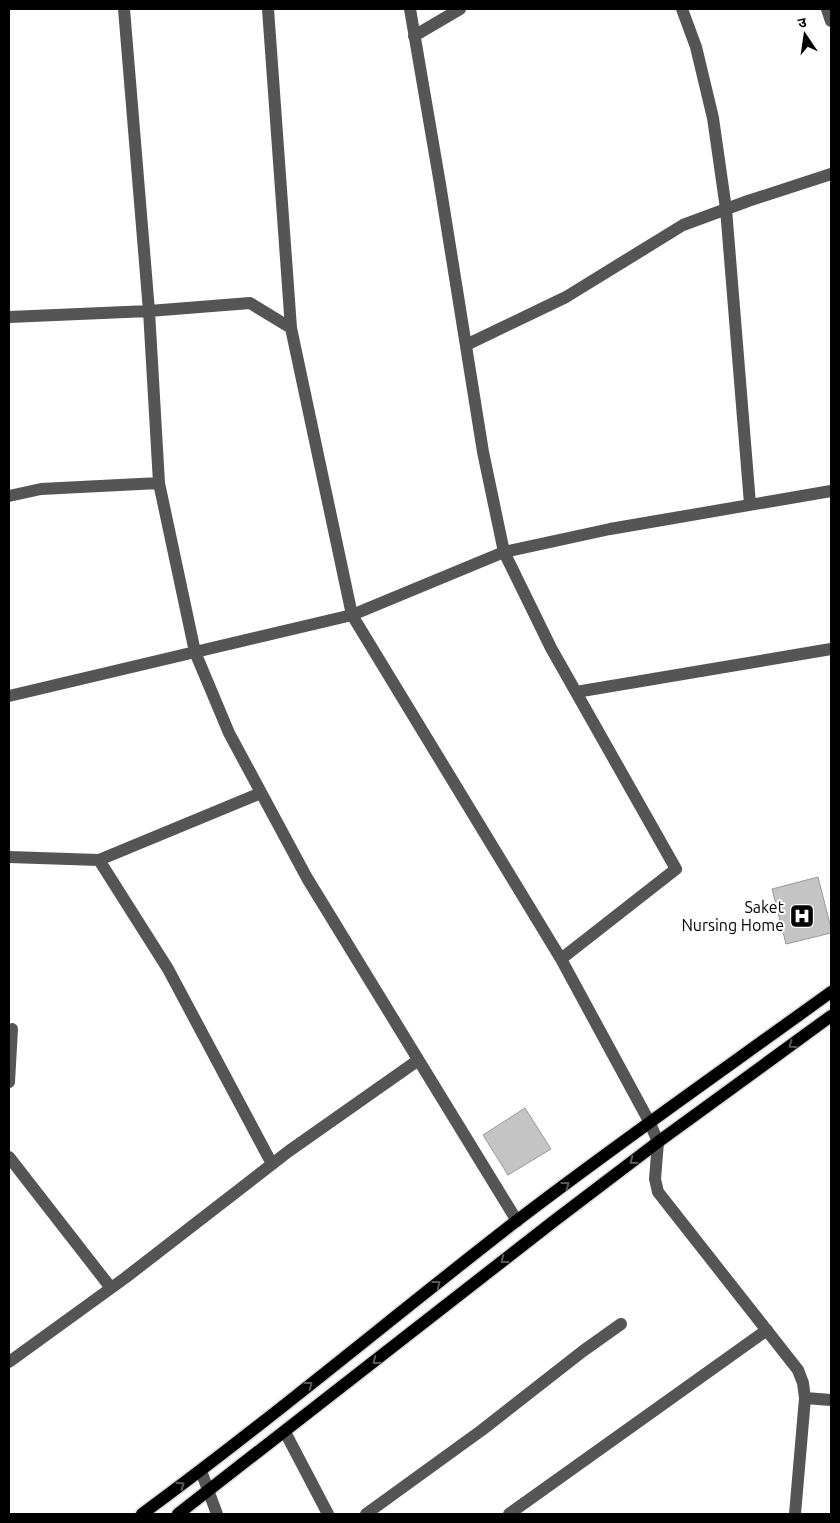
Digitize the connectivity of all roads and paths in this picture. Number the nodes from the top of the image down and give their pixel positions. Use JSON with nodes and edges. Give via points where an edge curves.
{"nodes":[{"id":1,"x":124,"y":9,"type":"edge"},
{"id":2,"x":268,"y":9,"type":"edge"},
{"id":3,"x":410,"y":9,"type":"edge"},
{"id":4,"x":460,"y":9,"type":"edge"},
{"id":5,"x":682,"y":9,"type":"edge"},
{"id":6,"x":827,"y":9,"type":"edge"},
{"id":7,"x":831,"y":21,"type":"edge"},
{"id":8,"x":414,"y":36,"type":"junction"},
{"id":9,"x":831,"y":174,"type":"edge"},
{"id":10,"x":726,"y":209,"type":"junction"},
{"id":11,"x":149,"y":311,"type":"junction"},
{"id":12,"x":9,"y":317,"type":"edge"},
{"id":13,"x":291,"y":328,"type":"junction"},
{"id":14,"x":466,"y":345,"type":"junction"},
{"id":15,"x":159,"y":483,"type":"junction"},
{"id":16,"x":831,"y":490,"type":"edge"},
{"id":17,"x":9,"y":496,"type":"edge"},
{"id":18,"x":750,"y":504,"type":"junction"},
{"id":19,"x":504,"y":552,"type":"junction"},
{"id":20,"x":352,"y":615,"type":"junction"},
{"id":21,"x":831,"y":649,"type":"edge"},
{"id":22,"x":195,"y":652,"type":"junction"},
{"id":23,"x":576,"y":692,"type":"junction"},
{"id":24,"x":9,"y":696,"type":"edge"},
{"id":25,"x":261,"y":792,"type":"junction"},
{"id":26,"x":9,"y":857,"type":"edge"},
{"id":27,"x":99,"y":860,"type":"junction"},
{"id":28,"x":561,"y":959,"type":"junction"},
{"id":29,"x":831,"y":992,"type":"edge"},
{"id":30,"x":831,"y":1016,"type":"edge"},
{"id":31,"x":12,"y":1029,"type":"dead end"},
{"id":32,"x":417,"y":1061,"type":"junction"},
{"id":33,"x":9,"y":1082,"type":"edge"},
{"id":34,"x":650,"y":1123,"type":"junction"},
{"id":35,"x":658,"y":1142,"type":"junction"},
{"id":36,"x":9,"y":1157,"type":"edge"},
{"id":37,"x":272,"y":1164,"type":"junction"},
{"id":38,"x":517,"y":1221,"type":"junction"},
{"id":39,"x":111,"y":1288,"type":"junction"},
{"id":40,"x":621,"y":1324,"type":"dead end"},
{"id":41,"x":767,"y":1330,"type":"junction"},
{"id":42,"x":9,"y":1362,"type":"edge"},
{"id":43,"x":805,"y":1398,"type":"junction"},
{"id":44,"x":831,"y":1400,"type":"edge"},
{"id":45,"x":285,"y":1432,"type":"junction"},
{"id":46,"x":201,"y":1471,"type":"junction"},
{"id":47,"x":208,"y":1492,"type":"junction"},
{"id":48,"x":142,"y":1514,"type":"edge"},
{"id":49,"x":178,"y":1514,"type":"edge"},
{"id":50,"x":217,"y":1514,"type":"edge"},
{"id":51,"x":328,"y":1514,"type":"edge"},
{"id":52,"x":366,"y":1514,"type":"edge"},
{"id":53,"x":509,"y":1514,"type":"edge"},
{"id":54,"x":795,"y":1514,"type":"edge"}],
"edges":[{"from":1,"to":11,"type":"street"},
{"from":2,"to":13,"type":"street"},
{"from":3,"to":8,"type":"street"},
{"from":4,"to":8,"type":"street"},
{"from":5,"to":10,"type":"street","via":[[696,47],[713,118]]},
{"from":6,"to":7,"type":"street"},
{"from":8,"to":14,"type":"street"},
{"from":9,"to":10,"type":"street"},
{"from":10,"to":14,"type":"street","via":[[683,225],[566,297]]},
{"from":10,"to":18,"type":"street"},
{"from":11,"to":12,"type":"street"},
{"from":11,"to":13,"type":"street","via":[[250,303]]},
{"from":11,"to":15,"type":"street"},
{"from":13,"to":20,"type":"street"},
{"from":14,"to":19,"type":"street","via":[[483,452]]},
{"from":15,"to":17,"type":"street","via":[[41,489]]},
{"from":15,"to":22,"type":"street"},
{"from":16,"to":18,"type":"street"},
{"from":18,"to":19,"type":"street"},
{"from":19,"to":20,"type":"street"},
{"from":19,"to":23,"type":"street"},
{"from":20,"to":22,"type":"street"},
{"from":20,"to":28,"type":"street"},
{"from":21,"to":23,"type":"street"},
{"from":22,"to":24,"type":"street"},
{"from":22,"to":25,"type":"street","via":[[230,733]]},
{"from":23,"to":28,"type":"street","via":[[676,869]]},
{"from":25,"to":27,"type":"street"},
{"from":25,"to":32,"type":"street","via":[[307,878]]},
{"from":26,"to":27,"type":"street"},
{"from":27,"to":37,"type":"street","via":[[168,968]]},
{"from":28,"to":34,"type":"street"},
{"from":29,"to":34,"type":"main road"},
{"from":30,"to":35,"type":"main road","one_way":true},
{"from":31,"to":33,"type":"street"},
{"from":32,"to":37,"type":"street"},
{"from":32,"to":38,"type":"street"},
{"from":34,"to":35,"type":"street"},
{"from":38,"to":34,"type":"main road","one_way":true},
{"from":35,"to":41,"type":"street","via":[[655,1179],[658,1192]]},
{"from":35,"to":45,"type":"main road","one_way":true},
{"from":36,"to":39,"type":"street"},
{"from":37,"to":39,"type":"street"},
{"from":46,"to":38,"type":"main road","one_way":true},
{"from":39,"to":42,"type":"street"},
{"from":40,"to":52,"type":"street"},
{"from":41,"to":43,"type":"street","via":[[798,1370]]},
{"from":41,"to":53,"type":"street"},
{"from":43,"to":44,"type":"street"},
{"from":43,"to":54,"type":"street"},
{"from":45,"to":47,"type":"main road"},
{"from":45,"to":51,"type":"street"},
{"from":46,"to":47,"type":"street"},
{"from":48,"to":46,"type":"main road","one_way":true},
{"from":47,"to":49,"type":"main road"},
{"from":47,"to":50,"type":"street"}]}
